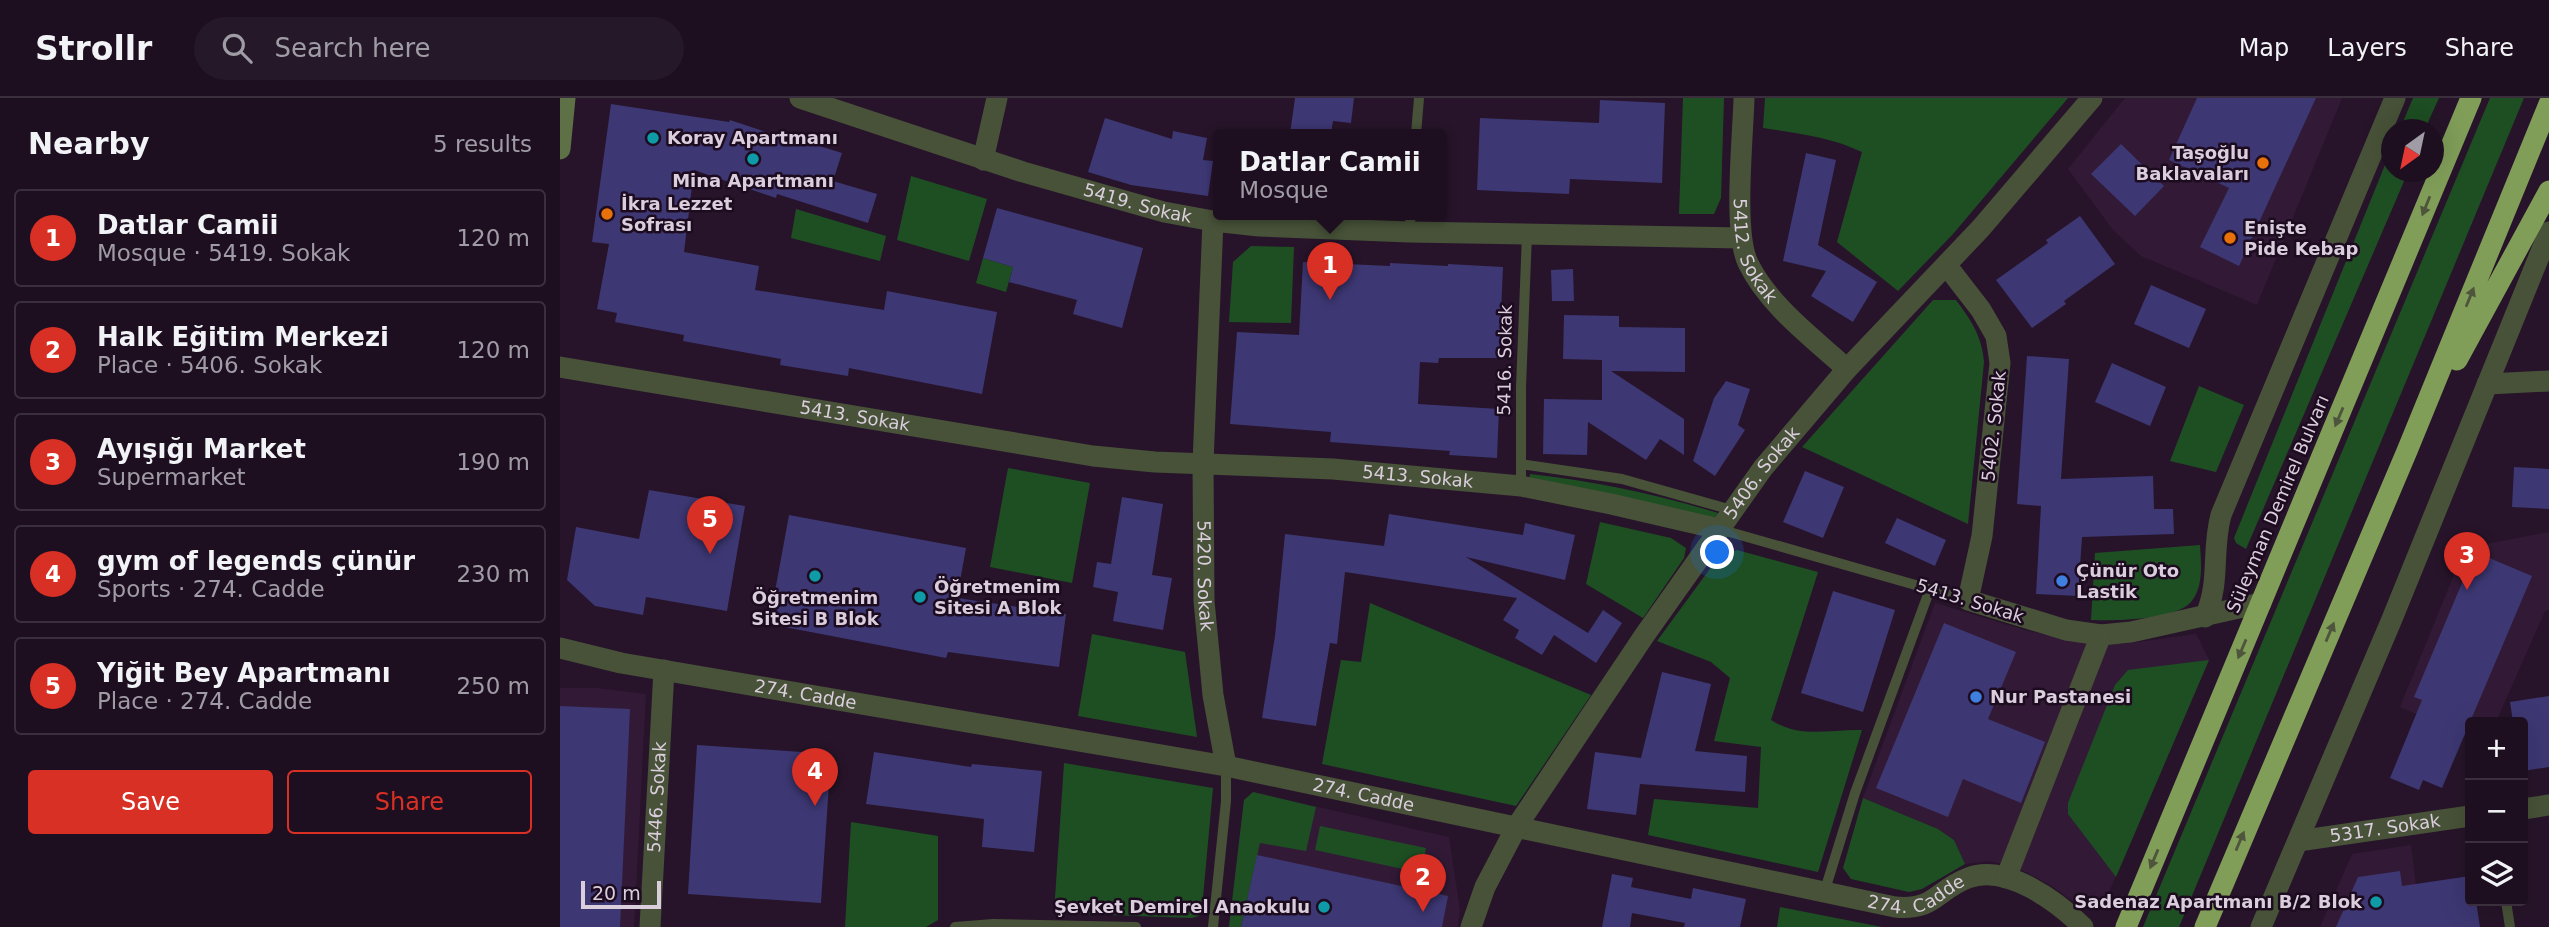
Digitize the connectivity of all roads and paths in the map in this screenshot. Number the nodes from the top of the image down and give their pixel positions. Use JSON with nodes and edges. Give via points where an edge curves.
{"nodes":[{"id":1,"x":565,"y":98,"type":"edge"},
{"id":2,"x":800,"y":98,"type":"edge"},
{"id":3,"x":997,"y":98,"type":"edge"},
{"id":4,"x":1419,"y":98,"type":"edge"},
{"id":5,"x":1744,"y":98,"type":"edge"},
{"id":6,"x":2092,"y":98,"type":"edge"},
{"id":7,"x":2395,"y":98,"type":"edge"},
{"id":8,"x":2471,"y":98,"type":"edge"},
{"id":9,"x":2549,"y":104,"type":"edge"},
{"id":10,"x":1416,"y":129,"type":"edge"},
{"id":11,"x":560,"y":149,"type":"edge"},
{"id":12,"x":983,"y":160,"type":"junction"},
{"id":13,"x":2549,"y":191,"type":"edge"},
{"id":14,"x":1213,"y":221,"type":"junction"},
{"id":15,"x":1410,"y":223,"type":"edge"},
{"id":16,"x":2549,"y":232,"type":"edge"},
{"id":17,"x":1527,"y":234,"type":"junction"},
{"id":18,"x":1741,"y":238,"type":"junction"},
{"id":19,"x":1947,"y":266,"type":"junction"},
{"id":20,"x":560,"y":367,"type":"edge"},
{"id":21,"x":1847,"y":369,"type":"junction"},
{"id":22,"x":2549,"y":381,"type":"edge"},
{"id":23,"x":2487,"y":384,"type":"junction"},
{"id":24,"x":2407,"y":451,"type":"junction"},
{"id":25,"x":1203,"y":463,"type":"junction"},
{"id":26,"x":1521,"y":464,"type":"junction"},
{"id":27,"x":1521,"y":486,"type":"junction"},
{"id":28,"x":1732,"y":510,"type":"junction"},
{"id":29,"x":1718,"y":529,"type":"junction"},
{"id":30,"x":1930,"y":589,"type":"junction"},
{"id":31,"x":1968,"y":600,"type":"junction"},
{"id":32,"x":2261,"y":603,"type":"junction"},
{"id":33,"x":2205,"y":617,"type":"junction"},
{"id":34,"x":2101,"y":635,"type":"junction"},
{"id":35,"x":560,"y":648,"type":"edge"},
{"id":36,"x":560,"y":662,"type":"edge"},
{"id":37,"x":621,"y":663,"type":"junction"},
{"id":38,"x":664,"y":670,"type":"junction"},
{"id":39,"x":1226,"y":766,"type":"junction"},
{"id":40,"x":2549,"y":805,"type":"edge"},
{"id":41,"x":2528,"y":808,"type":"edge"},
{"id":42,"x":2465,"y":818,"type":"edge"},
{"id":43,"x":1517,"y":826,"type":"junction"},
{"id":44,"x":2298,"y":841,"type":"junction"},
{"id":45,"x":2006,"y":878,"type":"junction"},
{"id":46,"x":1824,"y":893,"type":"junction"},
{"id":47,"x":2507,"y":906,"type":"edge"},
{"id":48,"x":2082,"y":926,"type":"edge"},
{"id":49,"x":650,"y":927,"type":"edge"},
{"id":50,"x":955,"y":927,"type":"edge"},
{"id":51,"x":1136,"y":927,"type":"edge"},
{"id":52,"x":1213,"y":927,"type":"edge"},
{"id":53,"x":1471,"y":927,"type":"edge"},
{"id":54,"x":2126,"y":927,"type":"edge"},
{"id":55,"x":2205,"y":927,"type":"edge"},
{"id":56,"x":2261,"y":927,"type":"edge"},
{"id":57,"x":2510,"y":927,"type":"edge"}],
"edges":[{"from":1,"to":11,"type":"street"},
{"from":2,"to":12,"type":"street","name":"5419. Sokak"},
{"from":3,"to":12,"type":"street"},
{"from":4,"to":10,"type":"lane"},
{"from":5,"to":18,"type":"street","name":"5412. Sokak"},
{"from":6,"to":19,"type":"street","name":"5406. Sokak"},
{"from":7,"to":33,"type":"street","via":[[2221,516],[2215,587]]},
{"from":8,"to":32,"type":"highway","name":"Süleyman Demirel Bulvarı","one_way":true},
{"from":24,"to":9,"type":"highway","one_way":true},
{"from":12,"to":14,"type":"street","name":"5419. Sokak","via":[[1115,199]]},
{"from":13,"to":24,"type":"highway"},
{"from":14,"to":15,"type":"street","name":"5419. Sokak","via":[[1259,226]]},
{"from":14,"to":25,"type":"street","name":"5420. Sokak"},
{"from":15,"to":17,"type":"street","name":"5419. Sokak"},
{"from":16,"to":23,"type":"street"},
{"from":17,"to":18,"type":"street","name":"5419. Sokak"},
{"from":17,"to":26,"type":"lane","name":"5416. Sokak"},
{"from":18,"to":21,"type":"street","name":"5412. Sokak","via":[[1761,284]]},
{"from":19,"to":21,"type":"street","name":"5406. Sokak"},
{"from":19,"to":31,"type":"street","name":"5402. Sokak","via":[[1996,337],[2000,363],[1982,536]]},
{"from":20,"to":25,"type":"street","name":"5413. Sokak","via":[[1093,456]]},
{"from":21,"to":28,"type":"street","name":"5406. Sokak"},
{"from":22,"to":23,"type":"street"},
{"from":23,"to":44,"type":"street"},
{"from":55,"to":24,"type":"highway","one_way":true},
{"from":25,"to":27,"type":"street","name":"5413. Sokak"},
{"from":25,"to":39,"type":"street","name":"5420. Sokak","via":[[1203,601]]},
{"from":26,"to":27,"type":"lane","name":"5416. Sokak"},
{"from":26,"to":28,"type":"lane","via":[[1622,479]]},
{"from":27,"to":29,"type":"street","name":"5413. Sokak"},
{"from":28,"to":29,"type":"street","name":"5406. Sokak"},
{"from":29,"to":30,"type":"lane","name":"5413. Sokak"},
{"from":29,"to":43,"type":"street","name":"5406. Sokak"},
{"from":30,"to":31,"type":"lane","name":"5413. Sokak"},
{"from":30,"to":46,"type":"lane","via":[[1859,780]]},
{"from":31,"to":34,"type":"street","name":"5413. Sokak","via":[[2066,630]]},
{"from":32,"to":33,"type":"street","name":"5413. Sokak"},
{"from":32,"to":54,"type":"highway","name":"Süleyman Demirel Bulvarı","one_way":true},
{"from":33,"to":34,"type":"street","name":"5413. Sokak"},
{"from":34,"to":45,"type":"street"},
{"from":35,"to":37,"type":"street","name":"274. Cadde"},
{"from":36,"to":37,"type":"street","name":"274. Cadde"},
{"from":37,"to":38,"type":"street","name":"274. Cadde"},
{"from":38,"to":39,"type":"street","name":"274. Cadde"},
{"from":38,"to":49,"type":"street","name":"5446. Sokak"},
{"from":39,"to":43,"type":"street","name":"274. Cadde"},
{"from":39,"to":52,"type":"lane","name":"5420. Sokak"},
{"from":40,"to":41,"type":"street"},
{"from":42,"to":44,"type":"street","name":"5317. Sokak"},
{"from":43,"to":46,"type":"street","name":"274. Cadde"},
{"from":43,"to":53,"type":"street","name":"5406. Sokak","via":[[1489,878]]},
{"from":44,"to":56,"type":"street"},
{"from":45,"to":46,"type":"street","name":"274. Cadde","via":[[1966,878],[1919,907]]},
{"from":45,"to":48,"type":"street","name":"274. Cadde","via":[[2039,892]]},
{"from":47,"to":57,"type":"lane"},
{"from":50,"to":51,"type":"lane"}]}
